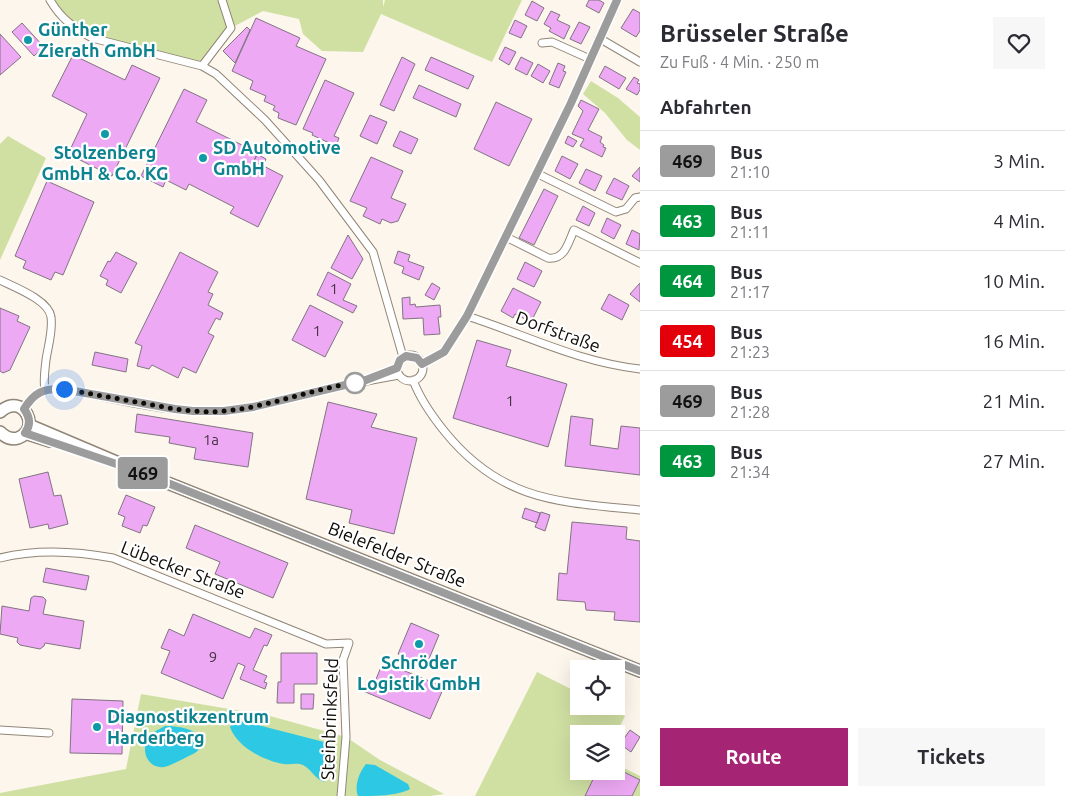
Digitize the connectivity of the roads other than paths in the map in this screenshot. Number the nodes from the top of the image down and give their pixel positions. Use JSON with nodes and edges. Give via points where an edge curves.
{"nodes":[{"id":1,"x":50,"y":0,"type":"edge"},
{"id":2,"x":222,"y":0,"type":"edge"},
{"id":3,"x":617,"y":0,"type":"edge"},
{"id":4,"x":599,"y":38,"type":"junction"},
{"id":5,"x":542,"y":42,"type":"dead end"},
{"id":6,"x":590,"y":59,"type":"junction"},
{"id":7,"x":640,"y":62,"type":"edge"},
{"id":8,"x":202,"y":66,"type":"junction"},
{"id":9,"x":536,"y":174,"type":"junction"},
{"id":10,"x":640,"y":197,"type":"edge"},
{"id":11,"x":506,"y":237,"type":"junction"},
{"id":12,"x":640,"y":263,"type":"edge"},
{"id":13,"x":0,"y":280,"type":"edge"},
{"id":14,"x":467,"y":316,"type":"junction"},
{"id":15,"x":403,"y":357,"type":"junction"},
{"id":16,"x":422,"y":364,"type":"junction"},
{"id":17,"x":640,"y":369,"type":"edge"},
{"id":18,"x":398,"y":372,"type":"junction"},
{"id":19,"x":413,"y":380,"type":"junction"},
{"id":20,"x":45,"y":390,"type":"junction"},
{"id":21,"x":24,"y":409,"type":"junction"},
{"id":22,"x":0,"y":411,"type":"edge"},
{"id":23,"x":27,"y":429,"type":"junction"},
{"id":24,"x":0,"y":432,"type":"edge"},
{"id":25,"x":640,"y":510,"type":"edge"},
{"id":26,"x":0,"y":558,"type":"edge"},
{"id":27,"x":349,"y":643,"type":"joint"},
{"id":28,"x":640,"y":671,"type":"edge"},
{"id":29,"x":0,"y":730,"type":"edge"},
{"id":30,"x":49,"y":733,"type":"dead end"},
{"id":31,"x":341,"y":796,"type":"edge"}],
"edges":[{"from":1,"to":8,"type":"street","via":[[59,14],[92,38]]},
{"from":2,"to":8,"type":"street","via":[[231,28]]},
{"from":3,"to":4,"type":"street"},
{"from":4,"to":6,"type":"street"},
{"from":4,"to":7,"type":"street"},
{"from":5,"to":6,"type":"street","via":[[552,42]]},
{"from":6,"to":9,"type":"street"},
{"from":8,"to":15,"type":"street","via":[[216,74],[271,126],[319,180],[373,252]]},
{"from":9,"to":10,"type":"street","via":[[616,212],[626,209]]},
{"from":9,"to":11,"type":"street"},
{"from":11,"to":12,"type":"street","via":[[555,259],[563,254],[574,230]]},
{"from":11,"to":14,"type":"street"},
{"from":13,"to":20,"type":"street","via":[[41,302],[51,315]]},
{"from":14,"to":16,"type":"street","via":[[444,352]]},
{"from":14,"to":17,"type":"street","name":"Dorfstraße","via":[[570,354],[604,364]]},
{"from":15,"to":16,"type":"street","via":[[414,356]]},
{"from":15,"to":18,"type":"street"},
{"from":16,"to":19,"type":"street","via":[[420,375]]},
{"from":18,"to":19,"type":"street","via":[[405,380]]},
{"from":18,"to":20,"type":"street","via":[[224,411],[175,409],[63,389]]},
{"from":19,"to":25,"type":"street","via":[[418,394],[438,424],[459,449],[503,482],[525,492],[565,502]]},
{"from":20,"to":21,"type":"street","via":[[30,398]]},
{"from":21,"to":22,"type":"main road","via":[[14,405]]},
{"from":21,"to":23,"type":"main road","via":[[28,416]]},
{"from":23,"to":24,"type":"main road","via":[[21,436],[12,438]]},
{"from":23,"to":28,"type":"main road","name":"Bielefelder Straße"},
{"from":26,"to":27,"type":"street","name":"Lübecker Straße","via":[[42,552],[112,558],[326,644]]},
{"from":27,"to":31,"type":"street","name":"Steinbrinksfeld","via":[[343,660],[346,737]]},
{"from":29,"to":30,"type":"street"}]}
